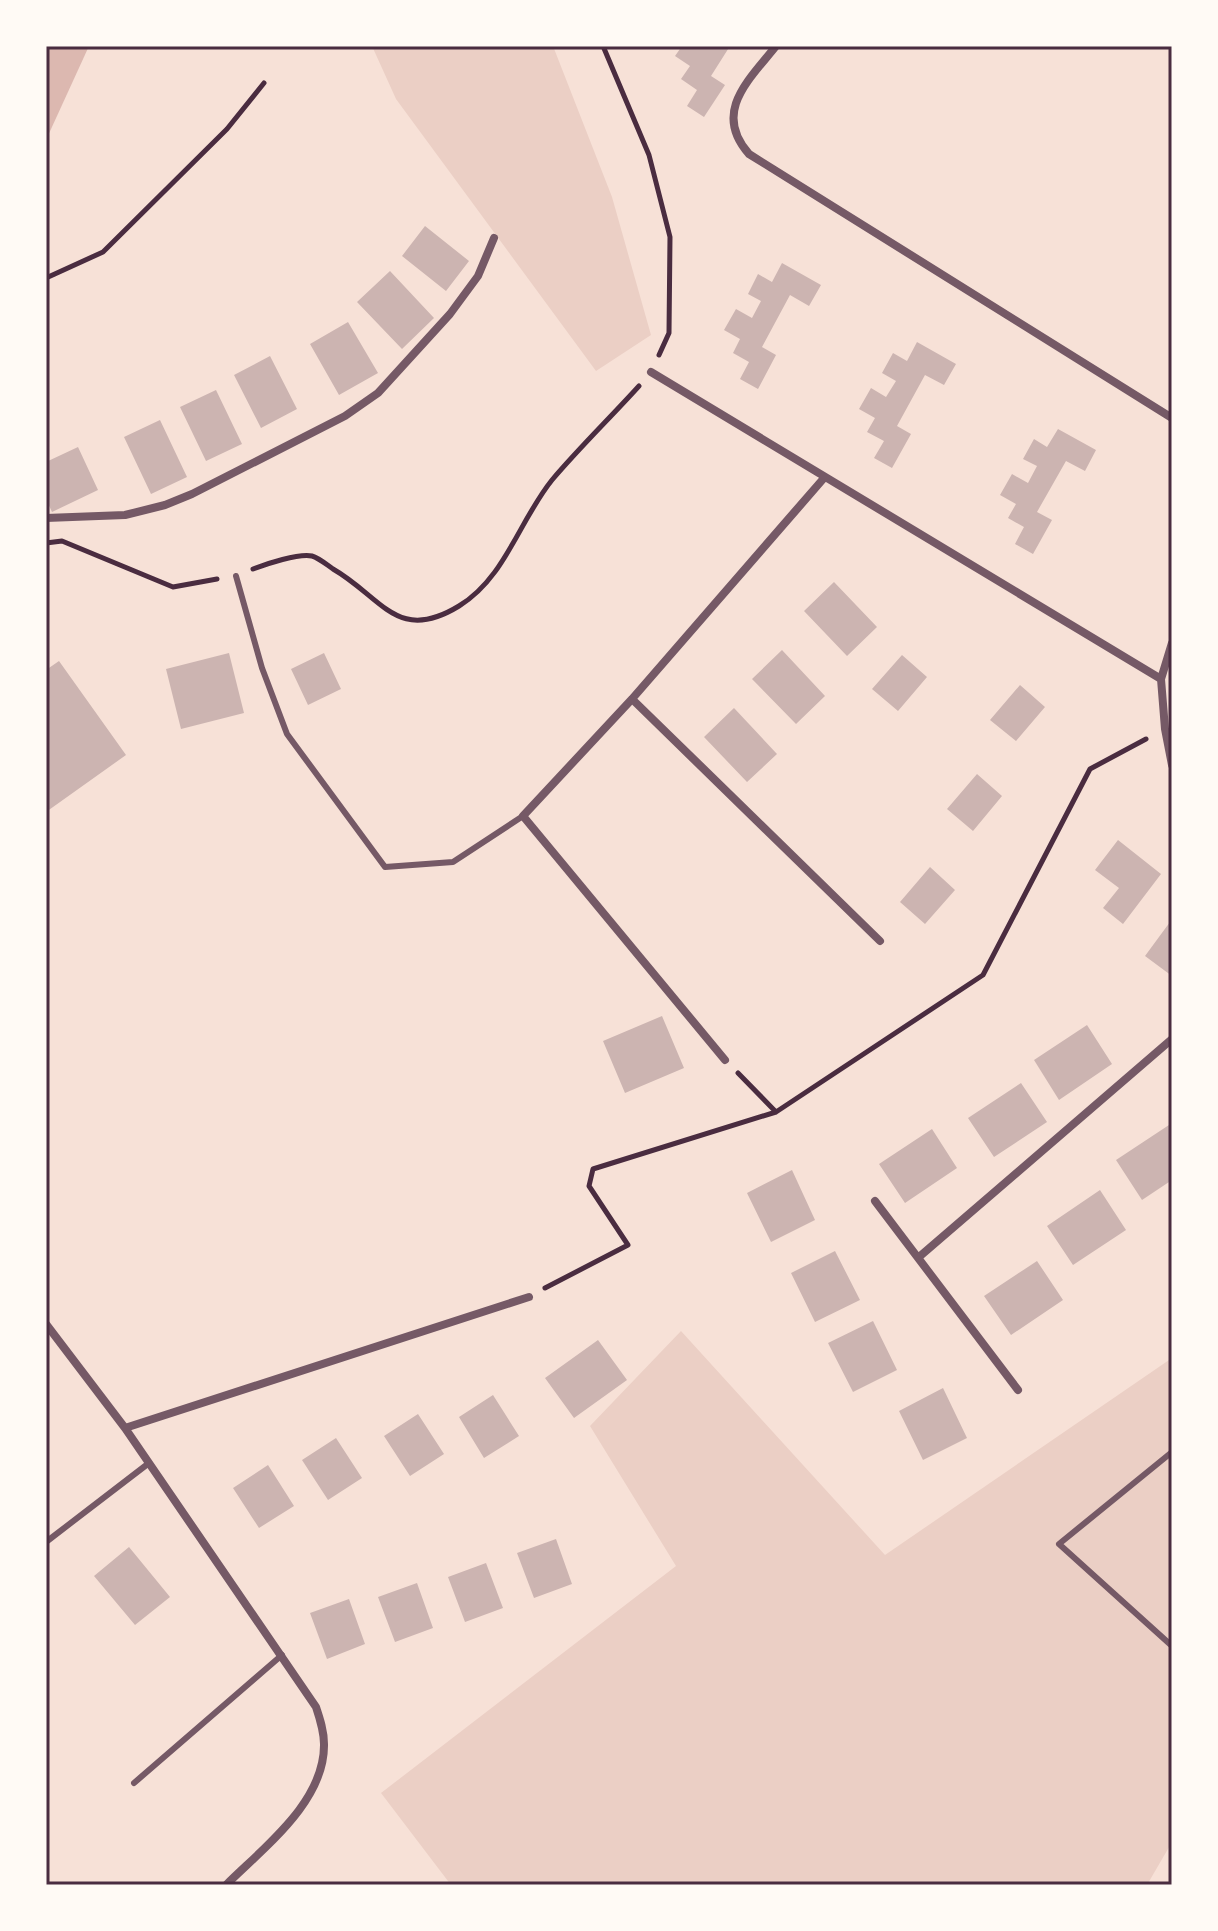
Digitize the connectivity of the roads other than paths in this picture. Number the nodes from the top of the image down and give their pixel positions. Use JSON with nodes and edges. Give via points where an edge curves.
{"nodes":[{"id":1,"x":776,"y":46,"type":"edge"},
{"id":2,"x":494,"y":238,"type":"dead end"},
{"id":3,"x":651,"y":372,"type":"road end"},
{"id":4,"x":1172,"y":418,"type":"edge"},
{"id":5,"x":824,"y":478,"type":"junction"},
{"id":6,"x":46,"y":518,"type":"edge"},
{"id":7,"x":236,"y":576,"type":"road end"},
{"id":8,"x":1172,"y":643,"type":"edge"},
{"id":9,"x":1161,"y":679,"type":"junction"},
{"id":10,"x":632,"y":699,"type":"junction"},
{"id":11,"x":1172,"y":765,"type":"edge"},
{"id":12,"x":523,"y":816,"type":"junction"},
{"id":13,"x":880,"y":941,"type":"dead end"},
{"id":14,"x":1172,"y":1039,"type":"edge"},
{"id":15,"x":725,"y":1060,"type":"road end"},
{"id":16,"x":875,"y":1201,"type":"dead end"},
{"id":17,"x":919,"y":1257,"type":"junction"},
{"id":18,"x":529,"y":1297,"type":"road end"},
{"id":19,"x":46,"y":1324,"type":"edge"},
{"id":20,"x":1018,"y":1390,"type":"dead end"},
{"id":21,"x":125,"y":1428,"type":"junction"},
{"id":22,"x":1172,"y":1452,"type":"edge"},
{"id":23,"x":149,"y":1463,"type":"junction"},
{"id":24,"x":46,"y":1542,"type":"edge"},
{"id":25,"x":1172,"y":1646,"type":"edge"},
{"id":26,"x":282,"y":1655,"type":"junction"},
{"id":27,"x":134,"y":1783,"type":"dead end"},
{"id":28,"x":226,"y":1885,"type":"edge"}],
"edges":[{"from":1,"to":4,"type":"street","via":[[733,106],[738,141],[749,154]]},
{"from":2,"to":6,"type":"street","via":[[478,276],[450,314],[378,393],[345,416],[165,505],[125,515]]},
{"from":3,"to":5,"type":"street"},
{"from":5,"to":9,"type":"street"},
{"from":5,"to":10,"type":"street"},
{"from":7,"to":12,"type":"lane","via":[[287,734],[385,867],[453,862]]},
{"from":8,"to":9,"type":"street"},
{"from":9,"to":11,"type":"street"},
{"from":10,"to":12,"type":"street"},
{"from":10,"to":13,"type":"street"},
{"from":12,"to":15,"type":"street"},
{"from":14,"to":17,"type":"street"},
{"from":16,"to":17,"type":"street"},
{"from":17,"to":20,"type":"street"},
{"from":18,"to":21,"type":"street"},
{"from":19,"to":21,"type":"street"},
{"from":21,"to":23,"type":"street"},
{"from":22,"to":25,"type":"lane","via":[[1059,1544]]},
{"from":23,"to":24,"type":"lane"},
{"from":23,"to":26,"type":"street"},
{"from":26,"to":27,"type":"lane"},
{"from":26,"to":28,"type":"street","via":[[316,1707],[324,1746],[321,1768],[293,1817]]}]}
